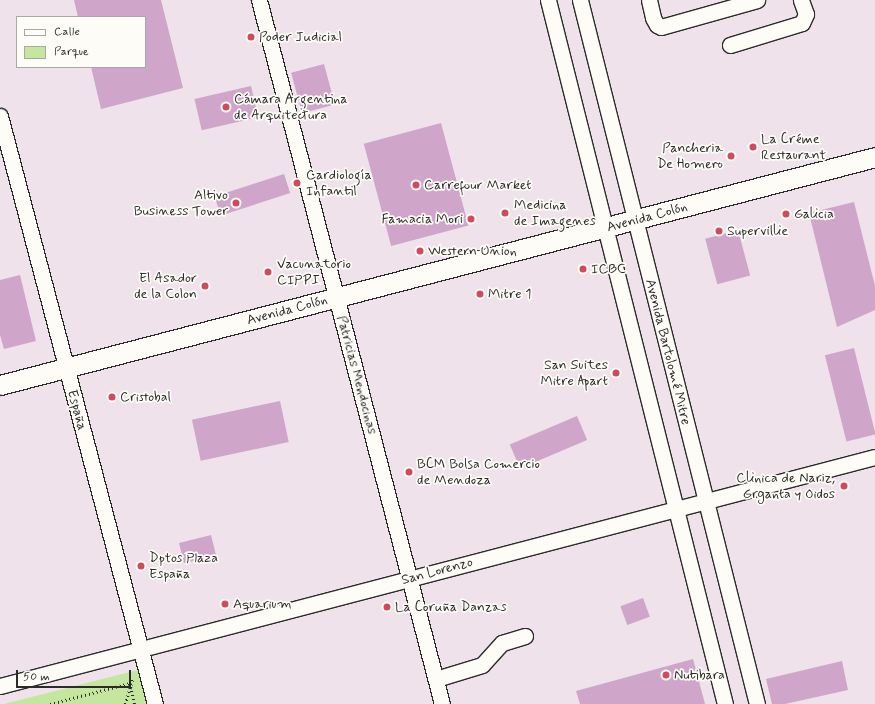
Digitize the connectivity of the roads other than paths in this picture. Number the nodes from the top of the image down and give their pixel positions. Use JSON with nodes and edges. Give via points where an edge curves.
{"nodes":[{"id":1,"x":259,"y":0,"type":"edge"},
{"id":2,"x":548,"y":0,"type":"edge"},
{"id":3,"x":580,"y":0,"type":"edge"},
{"id":4,"x":649,"y":0,"type":"edge"},
{"id":5,"x":757,"y":0,"type":"edge"},
{"id":6,"x":801,"y":0,"type":"edge"},
{"id":7,"x":730,"y":45,"type":"dead end"},
{"id":8,"x":0,"y":116,"type":"edge"},
{"id":9,"x":875,"y":157,"type":"edge"},
{"id":10,"x":635,"y":220,"type":"junction"},
{"id":11,"x":605,"y":228,"type":"junction"},
{"id":12,"x":336,"y":298,"type":"junction"},
{"id":13,"x":66,"y":368,"type":"junction"},
{"id":14,"x":0,"y":385,"type":"edge"},
{"id":15,"x":875,"y":457,"type":"edge"},
{"id":16,"x":706,"y":501,"type":"junction"},
{"id":17,"x":676,"y":509,"type":"junction"},
{"id":18,"x":409,"y":579,"type":"junction"},
{"id":19,"x":525,"y":636,"type":"dead end"},
{"id":20,"x":140,"y":649,"type":"junction"},
{"id":21,"x":436,"y":679,"type":"junction"},
{"id":22,"x":0,"y":686,"type":"edge"},
{"id":23,"x":155,"y":704,"type":"edge"},
{"id":24,"x":442,"y":704,"type":"edge"},
{"id":25,"x":724,"y":704,"type":"edge"},
{"id":26,"x":757,"y":704,"type":"edge"}],
"edges":[{"from":1,"to":12,"type":"street","name":"Patricias Mendocinas"},
{"from":2,"to":11,"type":"street"},
{"from":3,"to":10,"type":"street","name":"Avenida Bartolomé Mitre"},
{"from":4,"to":5,"type":"street","via":[[653,18],[657,26],[661,27]]},
{"from":6,"to":7,"type":"street","via":[[806,14],[802,23]]},
{"from":8,"to":13,"type":"street","name":"España"},
{"from":9,"to":10,"type":"main road","name":"Avenida Colón"},
{"from":10,"to":11,"type":"main road","name":"Avenida Colón"},
{"from":10,"to":16,"type":"street","name":"Avenida Bartolomé Mitre"},
{"from":11,"to":12,"type":"main road","name":"Avenida Colón"},
{"from":11,"to":17,"type":"street"},
{"from":12,"to":13,"type":"main road","name":"Avenida Colón"},
{"from":12,"to":18,"type":"street","name":"Patricias Mendocinas"},
{"from":13,"to":14,"type":"main road","name":"Avenida Colón"},
{"from":13,"to":20,"type":"street","name":"España"},
{"from":15,"to":16,"type":"street","name":"San Lorenzo"},
{"from":16,"to":17,"type":"street","name":"San Lorenzo"},
{"from":16,"to":26,"type":"street","name":"Avenida Bartolomé Mitre"},
{"from":17,"to":18,"type":"street","name":"San Lorenzo"},
{"from":17,"to":25,"type":"street"},
{"from":18,"to":20,"type":"street","name":"San Lorenzo"},
{"from":18,"to":21,"type":"street","name":"Patricias Mendocinas"},
{"from":19,"to":21,"type":"street","via":[[502,643],[482,664]]},
{"from":20,"to":22,"type":"street","name":"San Lorenzo"},
{"from":20,"to":23,"type":"street","name":"España"},
{"from":21,"to":24,"type":"street","name":"Patricias Mendocinas"}]}
